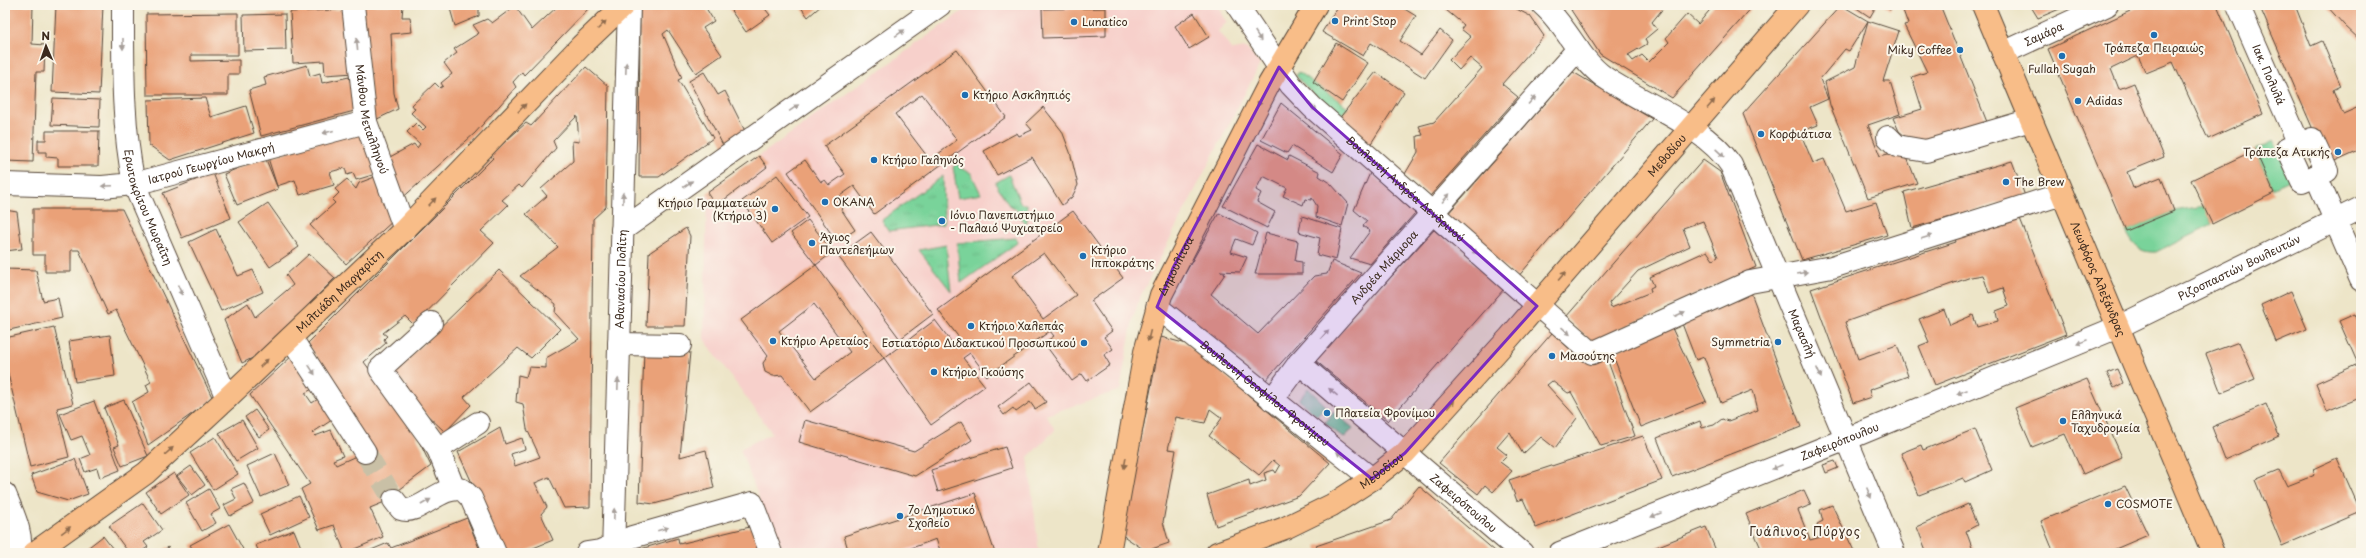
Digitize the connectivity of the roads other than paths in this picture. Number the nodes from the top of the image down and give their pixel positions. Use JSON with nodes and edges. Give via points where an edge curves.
{"nodes":[{"id":1,"x":123,"y":5,"type":"edge"},
{"id":2,"x":353,"y":5,"type":"edge"},
{"id":3,"x":624,"y":5,"type":"edge"},
{"id":4,"x":629,"y":5,"type":"edge"},
{"id":5,"x":940,"y":5,"type":"edge"},
{"id":6,"x":1237,"y":5,"type":"edge"},
{"id":7,"x":1316,"y":5,"type":"edge"},
{"id":8,"x":1543,"y":5,"type":"edge"},
{"id":9,"x":1797,"y":5,"type":"edge"},
{"id":10,"x":1983,"y":5,"type":"edge"},
{"id":11,"x":2107,"y":5,"type":"edge"},
{"id":12,"x":2238,"y":5,"type":"edge"},
{"id":13,"x":1578,"y":49,"type":"junction"},
{"id":14,"x":2003,"y":53,"type":"junction"},
{"id":15,"x":1279,"y":67,"type":"junction"},
{"id":16,"x":2031,"y":120,"type":"junction"},
{"id":17,"x":366,"y":122,"type":"junction"},
{"id":18,"x":1690,"y":128,"type":"junction"},
{"id":19,"x":1888,"y":137,"type":"dead end"},
{"id":20,"x":5,"y":184,"type":"edge"},
{"id":21,"x":134,"y":184,"type":"junction"},
{"id":22,"x":2062,"y":194,"type":"junction"},
{"id":23,"x":2361,"y":208,"type":"edge"},
{"id":24,"x":1432,"y":214,"type":"junction"},
{"id":25,"x":2336,"y":221,"type":"junction"},
{"id":26,"x":405,"y":230,"type":"junction"},
{"id":27,"x":622,"y":230,"type":"junction"},
{"id":28,"x":1780,"y":278,"type":"junction"},
{"id":29,"x":2361,"y":280,"type":"edge"},
{"id":30,"x":1537,"y":306,"type":"junction"},
{"id":31,"x":1157,"y":307,"type":"junction"},
{"id":32,"x":431,"y":323,"type":"dead end"},
{"id":33,"x":2118,"y":327,"type":"junction"},
{"id":34,"x":291,"y":338,"type":"junction"},
{"id":35,"x":619,"y":344,"type":"junction"},
{"id":36,"x":680,"y":345,"type":"dead end"},
{"id":37,"x":1299,"y":363,"type":"junction"},
{"id":38,"x":227,"y":398,"type":"junction"},
{"id":39,"x":1272,"y":400,"type":"junction"},
{"id":40,"x":478,"y":423,"type":"dead end"},
{"id":41,"x":1847,"y":439,"type":"junction"},
{"id":42,"x":438,"y":449,"type":"junction"},
{"id":43,"x":365,"y":452,"type":"tunnel mouth"},
{"id":44,"x":1405,"y":453,"type":"junction"},
{"id":45,"x":1372,"y":479,"type":"junction"},
{"id":46,"x":454,"y":489,"type":"junction"},
{"id":47,"x":5,"y":494,"type":"edge"},
{"id":48,"x":394,"y":500,"type":"tunnel mouth"},
{"id":49,"x":613,"y":550,"type":"edge"},
{"id":50,"x":19,"y":553,"type":"edge"},
{"id":51,"x":34,"y":553,"type":"edge"},
{"id":52,"x":495,"y":553,"type":"edge"},
{"id":53,"x":587,"y":553,"type":"edge"},
{"id":54,"x":771,"y":553,"type":"edge"},
{"id":55,"x":1109,"y":553,"type":"edge"},
{"id":56,"x":1218,"y":553,"type":"edge"},
{"id":57,"x":1522,"y":553,"type":"edge"},
{"id":58,"x":1560,"y":553,"type":"edge"},
{"id":59,"x":1894,"y":553,"type":"edge"},
{"id":60,"x":2213,"y":553,"type":"edge"}],
"edges":[{"from":1,"to":21,"type":"street","name":"Ερωτοκρίτου Μωραΐτη","one_way":true,"via":[[124,115],[127,152]]},
{"from":17,"to":2,"type":"street","name":"Μάνθου Μεταλληνού","one_way":true},
{"from":26,"to":3,"type":"main road","name":"Μιλτιάδη Μαργαρίτη","one_way":true,"via":[[581,46]]},
{"from":27,"to":4,"type":"street","name":"Αθανασίου Πολίτη","one_way":true},
{"from":27,"to":5,"type":"street","one_way":true},
{"from":6,"to":15,"type":"street","name":"Βουλευτή Ανδρέα Δενδρινού","one_way":true},
{"from":7,"to":15,"type":"main road","name":"Δημουλίτσα"},
{"from":8,"to":13,"type":"street","name":"Μαρασλή","via":[[1556,18]]},
{"from":18,"to":9,"type":"main road","name":"Μεθοδίου","one_way":true},
{"from":10,"to":14,"type":"main road","name":"Λεωφόρος Αλεξάνδρας"},
{"from":11,"to":14,"type":"street","name":"Σαμάρα"},
{"from":12,"to":25,"type":"street","name":"Ιακ. Πολυλά","via":[[2299,144],[2312,139],[2327,171],[2316,176]]},
{"from":13,"to":18,"type":"street","name":"Μαρασλή","via":[[1591,66],[1605,77]]},
{"from":24,"to":13,"type":"street","name":"Ανδρέα Μάρμορα","one_way":true},
{"from":14,"to":16,"type":"main road","name":"Λεωφόρος Αλεξάνδρας"},
{"from":15,"to":24,"type":"street","name":"Βουλευτή Ανδρέα Δενδρινού","one_way":true,"via":[[1312,107]]},
{"from":15,"to":31,"type":"main road","name":"Δημουλίτσα","one_way":true,"via":[[1173,268]]},
{"from":16,"to":19,"type":"street","via":[[1926,151],[1897,146]]},
{"from":16,"to":22,"type":"main road","name":"Λεωφόρος Αλεξάνδρας"},
{"from":17,"to":21,"type":"street","name":"Ιατρού Γεωργίου Μακρή","one_way":true},
{"from":17,"to":26,"type":"street","name":"Μάνθου Μεταλληνού"},
{"from":18,"to":28,"type":"street","name":"Μαρασλή","one_way":true,"via":[[1731,165]]},
{"from":30,"to":18,"type":"main road","name":"Μεθοδίου","one_way":true},
{"from":21,"to":20,"type":"street","name":"Ιατρού Γεωργίου Μακρή","one_way":true,"via":[[102,187]]},
{"from":21,"to":38,"type":"street","name":"Ερωτοκρίτου Μωραΐτη","one_way":true},
{"from":28,"to":22,"type":"street","one_way":true,"via":[[1832,267]]},
{"from":22,"to":33,"type":"main road","name":"Λεωφόρος Αλεξάνδρας"},
{"from":23,"to":25,"type":"street","name":"Ριζοσπαστών Βουλευτών"},
{"from":24,"to":30,"type":"street","name":"Βουλευτή Ανδρέα Δενδρινού","one_way":true},
{"from":37,"to":24,"type":"street","name":"Ανδρέα Μάρμορα","one_way":true},
{"from":25,"to":29,"type":"street","name":"Ιακ. Πολυλά"},
{"from":25,"to":33,"type":"street","name":"Ριζοσπαστών Βουλευτών"},
{"from":26,"to":34,"type":"main road","name":"Μιλτιάδη Μαργαρίτη"},
{"from":27,"to":35,"type":"street","name":"Αθανασίου Πολίτη"},
{"from":30,"to":28,"type":"street","name":"Βουλευτή Ανδρέα Δενδρινού","one_way":true,"via":[[1592,353],[1750,282]]},
{"from":28,"to":41,"type":"street","name":"Μαρασλή","one_way":true},
{"from":44,"to":30,"type":"main road","name":"Μεθοδίου","one_way":true},
{"from":31,"to":39,"type":"street","name":"Βουλευτή Θεοφίλου Φρονίμου"},
{"from":31,"to":55,"type":"main road","name":"Δημουλίτσα","one_way":true,"via":[[1145,352]]},
{"from":32,"to":42,"type":"street","via":[[380,369]]},
{"from":33,"to":41,"type":"street","name":"Ζαφειρόπουλου","one_way":true},
{"from":33,"to":60,"type":"main road","name":"Λεωφόρος Αλεξάνδρας"},
{"from":38,"to":34,"type":"main road","name":"Μιλτιάδη Μαργαρίτη","one_way":true},
{"from":34,"to":43,"type":"street","one_way":true},
{"from":35,"to":36,"type":"street"},
{"from":49,"to":35,"type":"street","name":"Αθανασίου Πολίτη","one_way":true},
{"from":37,"to":39,"type":"street","name":"Ανδρέα Μάρμορα"},
{"from":44,"to":37,"type":"street","one_way":true},
{"from":51,"to":38,"type":"main road","name":"Μιλτιάδη Μαργαρίτη","one_way":true,"via":[[146,472]]},
{"from":45,"to":39,"type":"street","name":"Βουλευτή Θεοφίλου Φρονίμου","one_way":true},
{"from":40,"to":42,"type":"street"},
{"from":41,"to":58,"type":"street","name":"Ζαφειρόπουλου","one_way":true},
{"from":41,"to":59,"type":"street","name":"Μαρασλή","one_way":true},
{"from":42,"to":46,"type":"street"},
{"from":44,"to":45,"type":"main road","name":"Μεθοδίου"},
{"from":44,"to":57,"type":"street","name":"Ζαφειρόπουλου"},
{"from":45,"to":56,"type":"main road","name":"Μεθοδίου","via":[[1308,518]]},
{"from":48,"to":46,"type":"street","one_way":true,"via":[[401,509],[409,510]]},
{"from":46,"to":52,"type":"street","via":[[463,490],[471,498]]},
{"from":47,"to":50,"type":"street","via":[[18,527],[21,545]]},
{"from":49,"to":53,"type":"street"},
{"from":49,"to":54,"type":"street","one_way":true,"via":[[632,538],[752,503]]}]}
